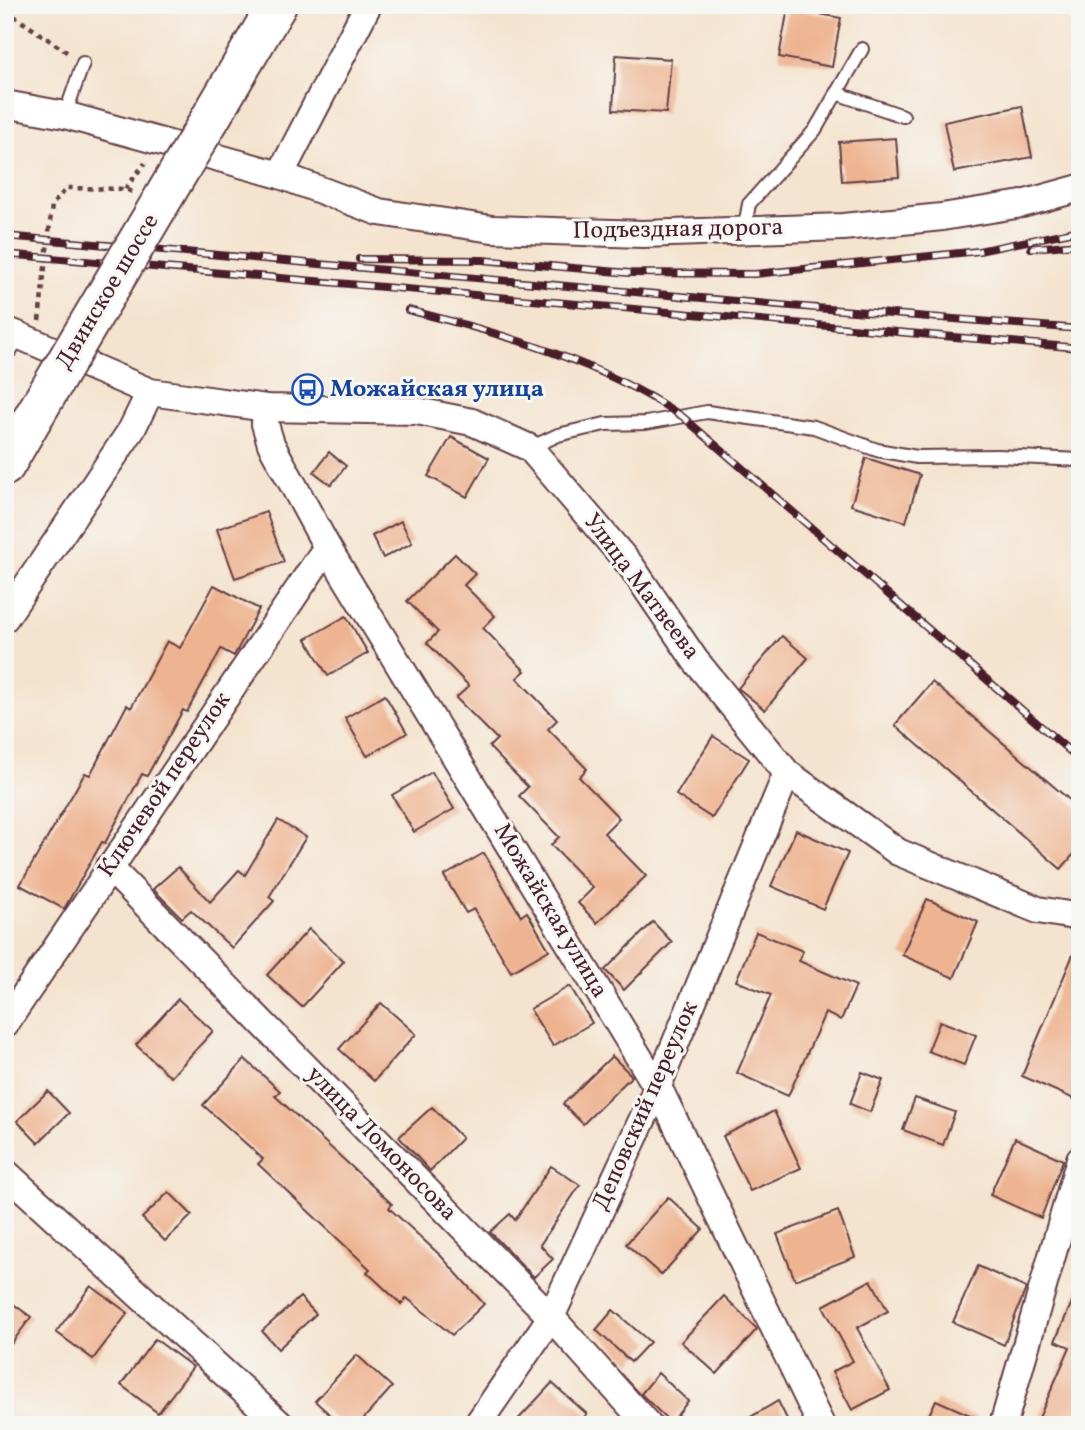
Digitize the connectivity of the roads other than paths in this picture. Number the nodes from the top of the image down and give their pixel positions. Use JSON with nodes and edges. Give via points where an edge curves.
{"nodes":[{"id":1,"x":277,"y":5,"type":"edge"},
{"id":2,"x":368,"y":5,"type":"edge"},
{"id":3,"x":862,"y":49,"type":"dead end"},
{"id":4,"x":83,"y":64,"type":"road end"},
{"id":5,"x":836,"y":93,"type":"junction"},
{"id":6,"x":5,"y":104,"type":"edge"},
{"id":7,"x":65,"y":115,"type":"junction"},
{"id":8,"x":903,"y":116,"type":"dead end"},
{"id":9,"x":280,"y":175,"type":"junction"},
{"id":10,"x":1080,"y":188,"type":"edge"},
{"id":11,"x":744,"y":231,"type":"junction"},
{"id":12,"x":9,"y":339,"type":"edge"},
{"id":13,"x":150,"y":392,"type":"junction"},
{"id":14,"x":266,"y":408,"type":"junction"},
{"id":15,"x":530,"y":448,"type":"junction"},
{"id":16,"x":1080,"y":460,"type":"edge"},
{"id":17,"x":5,"y":466,"type":"edge"},
{"id":18,"x":327,"y":547,"type":"junction"},
{"id":19,"x":5,"y":618,"type":"edge"},
{"id":20,"x":787,"y":773,"type":"junction"},
{"id":21,"x":109,"y":867,"type":"junction"},
{"id":22,"x":1080,"y":918,"type":"edge"},
{"id":23,"x":5,"y":1024,"type":"edge"},
{"id":24,"x":657,"y":1088,"type":"junction"},
{"id":25,"x":1080,"y":1159,"type":"edge"},
{"id":26,"x":5,"y":1172,"type":"edge"},
{"id":27,"x":551,"y":1317,"type":"junction"},
{"id":28,"x":281,"y":1425,"type":"edge"},
{"id":29,"x":477,"y":1425,"type":"edge"},
{"id":30,"x":648,"y":1425,"type":"edge"},
{"id":31,"x":821,"y":1425,"type":"edge"},
{"id":32,"x":1003,"y":1425,"type":"edge"}],
"edges":[{"from":1,"to":17,"type":"main road","name":"Двинское шоссе","bridge":true},
{"from":2,"to":9,"type":"street"},
{"from":3,"to":5,"type":"lane"},
{"from":4,"to":7,"type":"lane"},
{"from":5,"to":8,"type":"lane"},
{"from":5,"to":11,"type":"lane","via":[[815,130],[749,204]]},
{"from":6,"to":7,"type":"street","name":"Подъездная дорога"},
{"from":7,"to":9,"type":"street","name":"Подъездная дорога"},
{"from":9,"to":11,"type":"street","name":"Подъездная дорога","via":[[379,212],[492,229],[643,234]]},
{"from":10,"to":11,"type":"street","name":"Подъездная дорога","via":[[942,218]]},
{"from":12,"to":13,"type":"street","name":"Улица Матвеева"},
{"from":13,"to":14,"type":"street","name":"Улица Матвеева"},
{"from":13,"to":19,"type":"street","via":[[132,429]]},
{"from":14,"to":15,"type":"street","name":"Улица Матвеева","via":[[417,411],[472,422]]},
{"from":14,"to":18,"type":"street","name":"Можайская улица","via":[[271,444]]},
{"from":15,"to":16,"type":"lane","via":[[558,435],[605,424],[646,423],[707,412],[814,427],[877,450],[918,457]]},
{"from":15,"to":20,"type":"street","name":"Улица Матвеева","via":[[632,566],[695,660]]},
{"from":18,"to":21,"type":"street","name":"Ключевой переулок"},
{"from":18,"to":24,"type":"street","name":"Можайская улица"},
{"from":20,"to":22,"type":"street","name":"Улица Матвеева","via":[[898,852],[1038,910]]},
{"from":20,"to":24,"type":"street","name":"Деповский переулок"},
{"from":21,"to":23,"type":"street","name":"Ключевой переулок"},
{"from":21,"to":27,"type":"street","name":"улица Ломоносова"},
{"from":24,"to":27,"type":"street","name":"Деповский переулок"},
{"from":24,"to":31,"type":"street","name":"Можайская улица"},
{"from":25,"to":32,"type":"street"},
{"from":26,"to":28,"type":"street"},
{"from":27,"to":29,"type":"street","name":"Деповский переулок"},
{"from":27,"to":30,"type":"street","name":"улица Ломоносова"}]}
